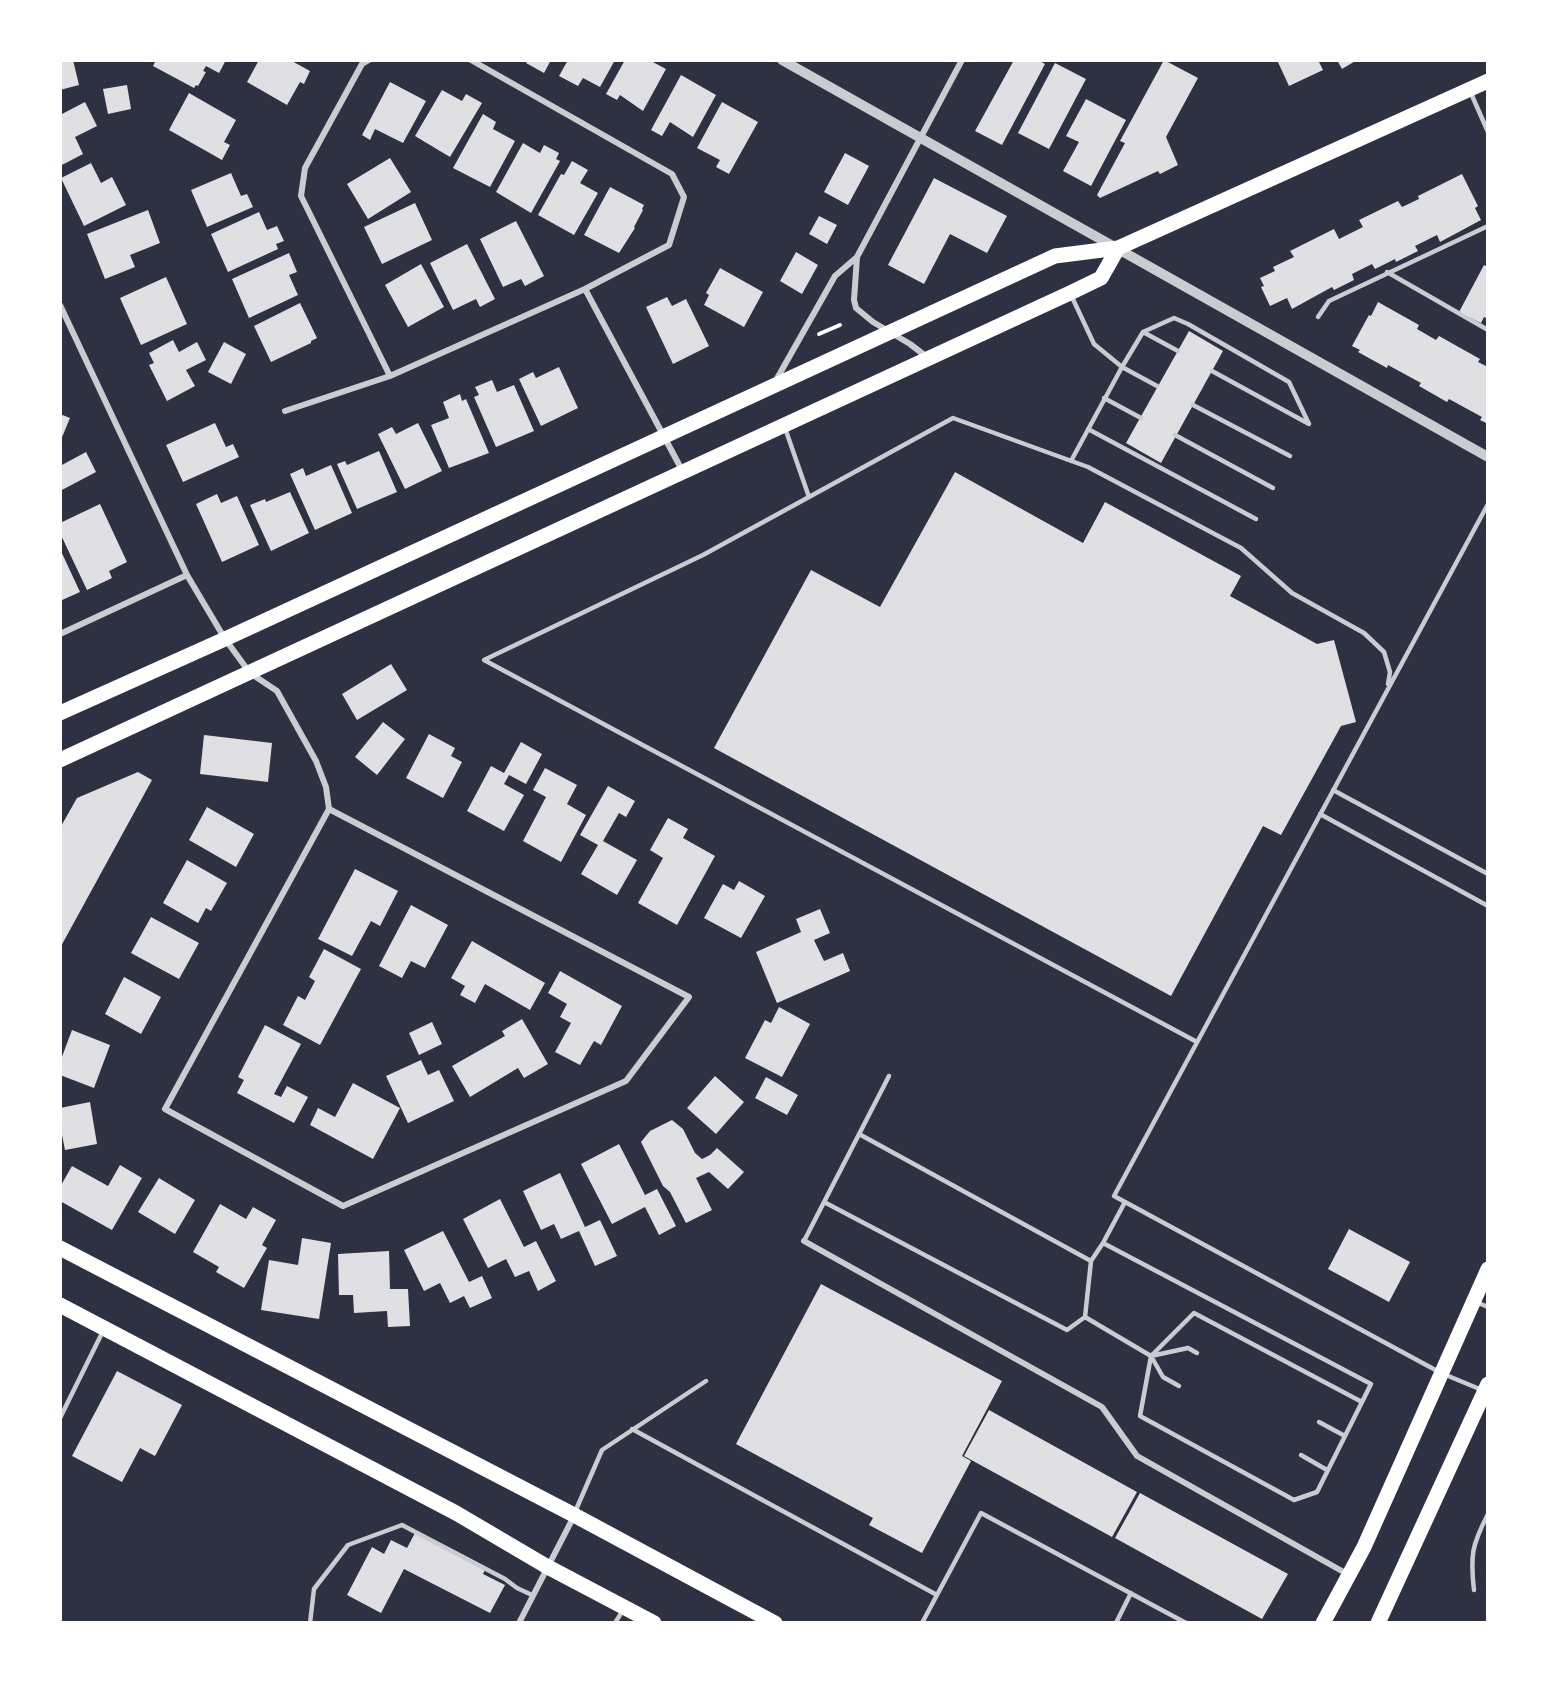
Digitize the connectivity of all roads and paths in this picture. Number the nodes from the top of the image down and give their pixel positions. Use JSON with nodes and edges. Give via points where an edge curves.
{"nodes":[{"id":1,"x":369,"y":60,"type":"edge"},
{"id":2,"x":471,"y":60,"type":"edge"},
{"id":3,"x":782,"y":60,"type":"edge"},
{"id":4,"x":962,"y":60,"type":"edge"},
{"id":5,"x":1488,"y":81,"type":"edge"},
{"id":6,"x":1469,"y":89,"type":"junction"},
{"id":7,"x":1488,"y":132,"type":"edge"},
{"id":8,"x":921,"y":137,"type":"junction"},
{"id":9,"x":1488,"y":226,"type":"edge"},
{"id":10,"x":1118,"y":248,"type":"junction"},
{"id":11,"x":857,"y":257,"type":"junction"},
{"id":12,"x":1386,"y":272,"type":"junction"},
{"id":13,"x":585,"y":289,"type":"junction"},
{"id":14,"x":1070,"y":293,"type":"junction"},
{"id":15,"x":60,"y":306,"type":"edge"},
{"id":16,"x":1318,"y":317,"type":"dead end"},
{"id":17,"x":63,"y":318,"type":"edge"},
{"id":18,"x":840,"y":325,"type":"dead end"},
{"id":19,"x":1488,"y":330,"type":"edge"},
{"id":20,"x":891,"y":332,"type":"junction"},
{"id":21,"x":1143,"y":332,"type":"junction"},
{"id":22,"x":813,"y":338,"type":"dead end"},
{"id":23,"x":1178,"y":351,"type":"dead end"},
{"id":24,"x":929,"y":359,"type":"junction"},
{"id":25,"x":1122,"y":367,"type":"junction"},
{"id":26,"x":1212,"y":371,"type":"dead end"},
{"id":27,"x":390,"y":376,"type":"junction"},
{"id":28,"x":1157,"y":386,"type":"dead end"},
{"id":29,"x":772,"y":388,"type":"junction"},
{"id":30,"x":1104,"y":398,"type":"junction"},
{"id":31,"x":1193,"y":405,"type":"dead end"},
{"id":32,"x":285,"y":411,"type":"dead end"},
{"id":33,"x":1141,"y":418,"type":"dead end"},
{"id":34,"x":784,"y":426,"type":"junction"},
{"id":35,"x":1088,"y":429,"type":"junction"},
{"id":36,"x":1175,"y":435,"type":"dead end"},
{"id":37,"x":664,"y":437,"type":"junction"},
{"id":38,"x":1290,"y":456,"type":"dead end"},
{"id":39,"x":1488,"y":458,"type":"edge"},
{"id":40,"x":1071,"y":461,"type":"junction"},
{"id":41,"x":683,"y":472,"type":"junction"},
{"id":42,"x":1273,"y":488,"type":"dead end"},
{"id":43,"x":809,"y":497,"type":"junction"},
{"id":44,"x":1488,"y":504,"type":"edge"},
{"id":45,"x":1256,"y":519,"type":"dead end"},
{"id":46,"x":188,"y":575,"type":"junction"},
{"id":47,"x":60,"y":634,"type":"edge"},
{"id":48,"x":225,"y":639,"type":"junction"},
{"id":49,"x":250,"y":673,"type":"junction"},
{"id":50,"x":1387,"y":690,"type":"junction"},
{"id":51,"x":60,"y":713,"type":"edge"},
{"id":52,"x":60,"y":760,"type":"edge"},
{"id":53,"x":1333,"y":790,"type":"junction"},
{"id":54,"x":329,"y":808,"type":"junction"},
{"id":55,"x":1320,"y":814,"type":"junction"},
{"id":56,"x":1488,"y":874,"type":"edge"},
{"id":57,"x":1488,"y":906,"type":"edge"},
{"id":58,"x":1197,"y":1042,"type":"junction"},
{"id":59,"x":890,"y":1076,"type":"dead end"},
{"id":60,"x":859,"y":1134,"type":"junction"},
{"id":61,"x":824,"y":1202,"type":"junction"},
{"id":62,"x":1125,"y":1202,"type":"junction"},
{"id":63,"x":804,"y":1241,"type":"joint"},
{"id":64,"x":1103,"y":1243,"type":"junction"},
{"id":65,"x":60,"y":1248,"type":"edge"},
{"id":66,"x":1092,"y":1260,"type":"junction"},
{"id":67,"x":1488,"y":1269,"type":"edge"},
{"id":68,"x":1481,"y":1304,"type":"edge"},
{"id":69,"x":60,"y":1305,"type":"edge"},
{"id":70,"x":1085,"y":1317,"type":"junction"},
{"id":71,"x":104,"y":1329,"type":"junction"},
{"id":72,"x":1197,"y":1353,"type":"dead end"},
{"id":73,"x":1151,"y":1356,"type":"junction"},
{"id":74,"x":1441,"y":1373,"type":"junction"},
{"id":75,"x":706,"y":1381,"type":"dead end"},
{"id":76,"x":1179,"y":1386,"type":"dead end"},
{"id":77,"x":1486,"y":1387,"type":"edge"},
{"id":78,"x":1362,"y":1402,"type":"junction"},
{"id":79,"x":60,"y":1418,"type":"edge"},
{"id":80,"x":1318,"y":1422,"type":"dead end"},
{"id":81,"x":632,"y":1429,"type":"junction"},
{"id":82,"x":1345,"y":1436,"type":"junction"},
{"id":83,"x":1300,"y":1455,"type":"dead end"},
{"id":84,"x":1328,"y":1470,"type":"junction"},
{"id":85,"x":1488,"y":1514,"type":"edge"},
{"id":86,"x":574,"y":1515,"type":"junction"},
{"id":87,"x":546,"y":1566,"type":"junction"},
{"id":88,"x":1349,"y":1576,"type":"junction"},
{"id":89,"x":1474,"y":1590,"type":"dead end"},
{"id":90,"x":1131,"y":1593,"type":"junction"},
{"id":91,"x":532,"y":1595,"type":"junction"},
{"id":92,"x":937,"y":1595,"type":"junction"},
{"id":93,"x":624,"y":1607,"type":"junction"},
{"id":94,"x":310,"y":1623,"type":"edge"},
{"id":95,"x":519,"y":1623,"type":"edge"},
{"id":96,"x":615,"y":1623,"type":"edge"},
{"id":97,"x":654,"y":1623,"type":"edge"},
{"id":98,"x":775,"y":1623,"type":"edge"},
{"id":99,"x":922,"y":1623,"type":"edge"},
{"id":100,"x":1116,"y":1623,"type":"edge"},
{"id":101,"x":1186,"y":1623,"type":"edge"},
{"id":102,"x":1323,"y":1623,"type":"edge"},
{"id":103,"x":1378,"y":1623,"type":"edge"}],
"edges":[{"from":1,"to":27,"type":"street","via":[[362,64],[305,168],[301,196]]},
{"from":2,"to":13,"type":"street","via":[[672,174],[684,198],[669,244]]},
{"from":3,"to":8,"type":"street"},
{"from":4,"to":8,"type":"street"},
{"from":5,"to":6,"type":"main road"},
{"from":6,"to":7,"type":"lane"},
{"from":6,"to":10,"type":"main road"},
{"from":8,"to":10,"type":"street"},
{"from":8,"to":11,"type":"street"},
{"from":9,"to":12,"type":"lane"},
{"from":10,"to":14,"type":"main road","via":[[1101,278]]},
{"from":10,"to":20,"type":"main road","via":[[1055,256]]},
{"from":10,"to":39,"type":"street"},
{"from":11,"to":20,"type":"street","via":[[856,308]]},
{"from":11,"to":29,"type":"street","via":[[835,276]]},
{"from":12,"to":16,"type":"lane","via":[[1329,301]]},
{"from":12,"to":19,"type":"lane"},
{"from":13,"to":27,"type":"street"},
{"from":13,"to":37,"type":"street"},
{"from":14,"to":24,"type":"main road"},
{"from":14,"to":25,"type":"lane","via":[[1094,344]]},
{"from":15,"to":17,"type":"street"},
{"from":17,"to":46,"type":"street"},
{"from":18,"to":22,"type":"path"},
{"from":20,"to":24,"type":"street"},
{"from":20,"to":29,"type":"main road"},
{"from":21,"to":23,"type":"lane"},
{"from":21,"to":25,"type":"lane"},
{"from":21,"to":26,"type":"lane","via":[[1174,318],[1188,324],[1290,382],[1310,424]]},
{"from":24,"to":34,"type":"main road"},
{"from":25,"to":28,"type":"lane"},
{"from":25,"to":30,"type":"lane"},
{"from":27,"to":32,"type":"street"},
{"from":29,"to":37,"type":"main road"},
{"from":30,"to":33,"type":"lane"},
{"from":30,"to":35,"type":"lane"},
{"from":31,"to":38,"type":"lane"},
{"from":34,"to":41,"type":"main road"},
{"from":34,"to":43,"type":"lane"},
{"from":35,"to":40,"type":"lane"},
{"from":35,"to":45,"type":"lane"},
{"from":36,"to":42,"type":"lane"},
{"from":37,"to":41,"type":"street"},
{"from":37,"to":48,"type":"main road"},
{"from":40,"to":43,"type":"lane","via":[[953,418]]},
{"from":40,"to":50,"type":"lane","via":[[1241,548],[1292,593],[1364,633],[1384,652],[1390,672]]},
{"from":41,"to":49,"type":"main road"},
{"from":43,"to":58,"type":"lane","via":[[703,555],[484,660]]},
{"from":44,"to":50,"type":"lane"},
{"from":46,"to":47,"type":"street"},
{"from":46,"to":48,"type":"street"},
{"from":48,"to":49,"type":"street"},
{"from":48,"to":51,"type":"main road"},
{"from":49,"to":52,"type":"main road"},
{"from":49,"to":54,"type":"street","via":[[277,691],[316,761]]},
{"from":50,"to":53,"type":"lane"},
{"from":53,"to":55,"type":"lane"},
{"from":53,"to":56,"type":"lane"},
{"from":54,"to":54,"type":"street","via":[[165,1109],[343,1206],[626,1081],[689,997]]},
{"from":55,"to":57,"type":"lane"},
{"from":55,"to":58,"type":"lane"},
{"from":58,"to":62,"type":"lane","via":[[1114,1196]]},
{"from":59,"to":60,"type":"lane"},
{"from":60,"to":61,"type":"lane"},
{"from":60,"to":66,"type":"lane"},
{"from":61,"to":63,"type":"lane"},
{"from":61,"to":70,"type":"lane","via":[[1067,1330]]},
{"from":62,"to":64,"type":"lane"},
{"from":62,"to":74,"type":"lane"},
{"from":63,"to":88,"type":"street","via":[[1102,1407],[1137,1456]]},
{"from":64,"to":66,"type":"lane"},
{"from":64,"to":78,"type":"lane","via":[[1371,1384]]},
{"from":65,"to":86,"type":"main road"},
{"from":66,"to":70,"type":"lane"},
{"from":67,"to":68,"type":"main road"},
{"from":68,"to":74,"type":"main road"},
{"from":69,"to":71,"type":"main road"},
{"from":70,"to":73,"type":"lane"},
{"from":71,"to":79,"type":"lane"},
{"from":71,"to":87,"type":"main road","via":[[456,1513]]},
{"from":72,"to":73,"type":"lane","via":[[1188,1348]]},
{"from":73,"to":76,"type":"lane","via":[[1163,1377]]},
{"from":73,"to":78,"type":"lane","via":[[1194,1314]]},
{"from":73,"to":84,"type":"lane","via":[[1140,1416],[1294,1500],[1317,1492]]},
{"from":74,"to":77,"type":"lane"},
{"from":74,"to":88,"type":"main road"},
{"from":75,"to":81,"type":"lane"},
{"from":77,"to":103,"type":"main road"},
{"from":78,"to":82,"type":"lane"},
{"from":80,"to":82,"type":"lane"},
{"from":81,"to":86,"type":"lane","via":[[602,1450]]},
{"from":81,"to":92,"type":"lane"},
{"from":82,"to":84,"type":"lane"},
{"from":83,"to":84,"type":"lane"},
{"from":85,"to":89,"type":"lane","via":[[1471,1553]]},
{"from":86,"to":87,"type":"street"},
{"from":86,"to":98,"type":"main road"},
{"from":87,"to":91,"type":"street"},
{"from":87,"to":93,"type":"main road"},
{"from":88,"to":102,"type":"main road"},
{"from":90,"to":92,"type":"lane","via":[[981,1513]]},
{"from":90,"to":100,"type":"lane"},
{"from":90,"to":101,"type":"lane"},
{"from":91,"to":94,"type":"lane","via":[[402,1525],[348,1545],[314,1589]]},
{"from":91,"to":95,"type":"street"},
{"from":92,"to":99,"type":"lane"},
{"from":93,"to":96,"type":"lane"},
{"from":93,"to":97,"type":"main road"}]}
